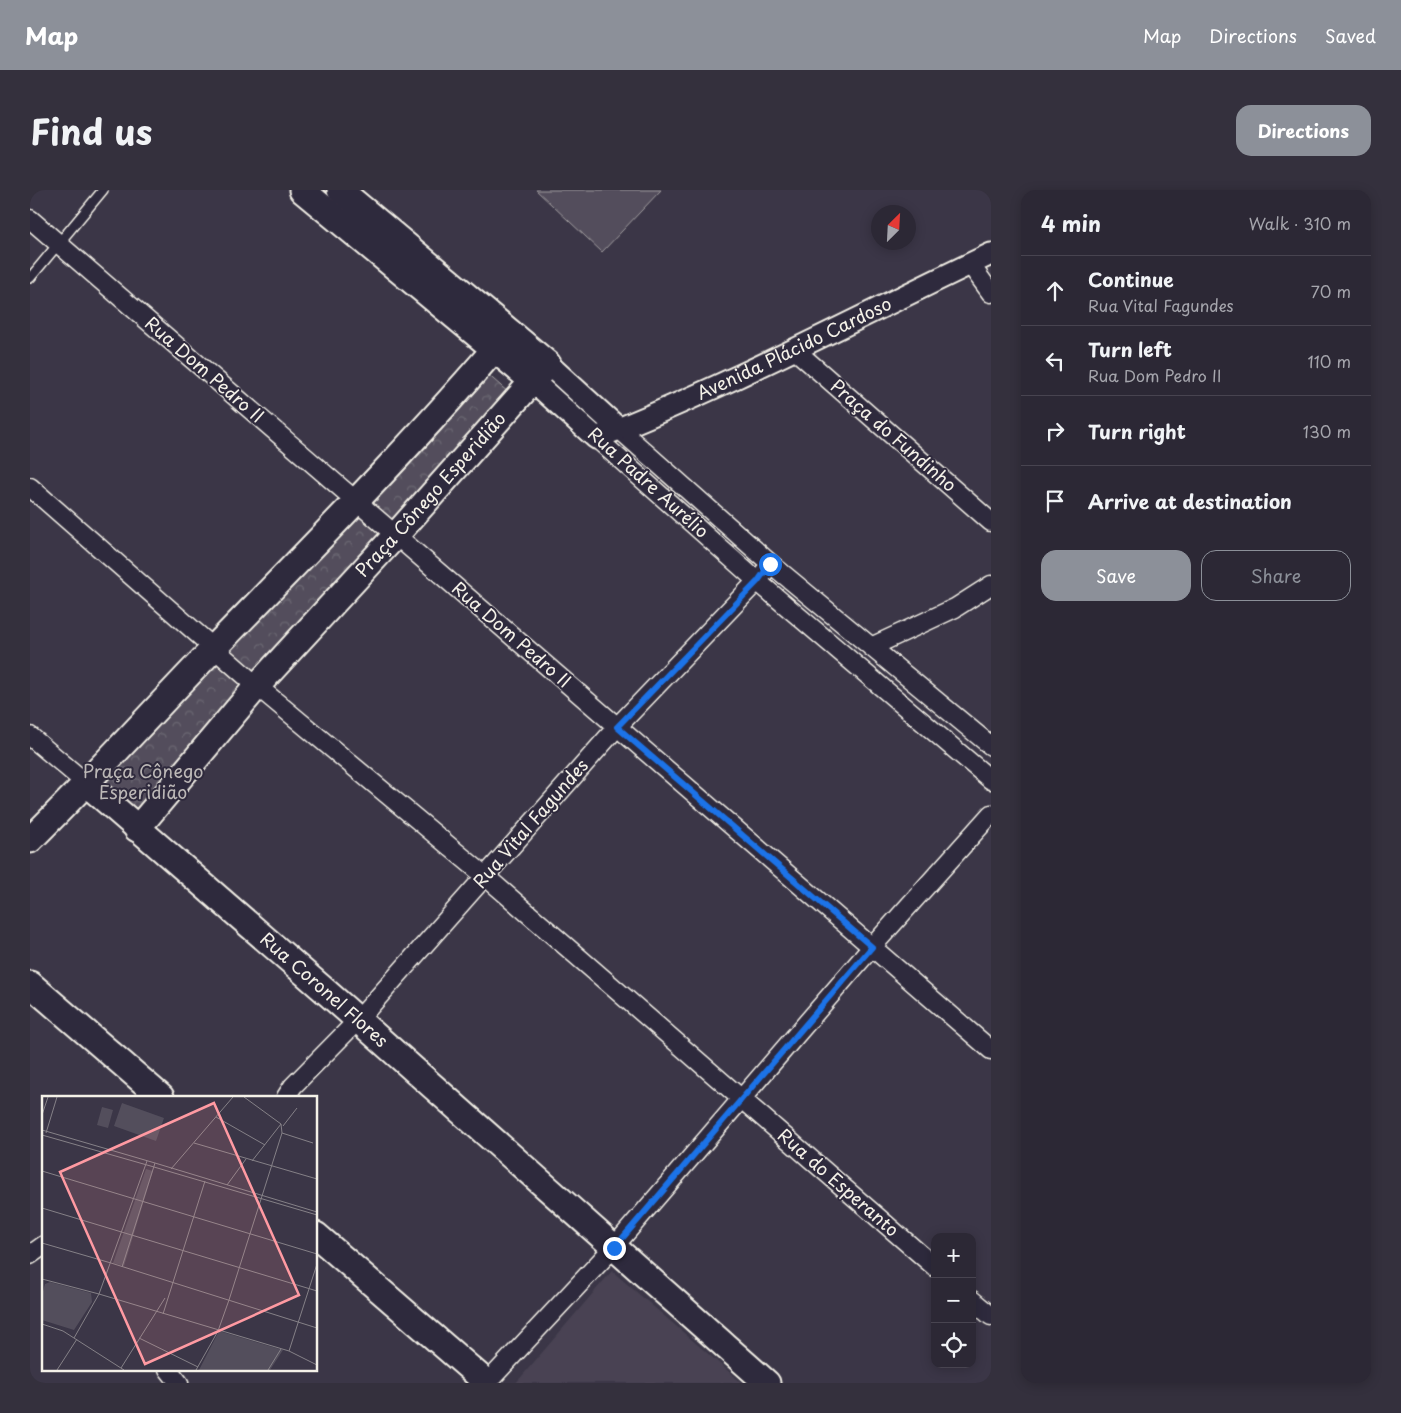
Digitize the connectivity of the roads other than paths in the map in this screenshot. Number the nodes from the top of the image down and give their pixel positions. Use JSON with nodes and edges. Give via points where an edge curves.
{"nodes":[{"id":1,"x":103,"y":190,"type":"edge"},
{"id":2,"x":302,"y":190,"type":"edge"},
{"id":3,"x":340,"y":190,"type":"edge"},
{"id":4,"x":30,"y":219,"type":"edge"},
{"id":5,"x":59,"y":244,"type":"junction"},
{"id":6,"x":991,"y":254,"type":"edge"},
{"id":7,"x":970,"y":264,"type":"junction"},
{"id":8,"x":30,"y":278,"type":"edge"},
{"id":9,"x":991,"y":293,"type":"edge"},
{"id":10,"x":502,"y":341,"type":"junction"},
{"id":11,"x":795,"y":350,"type":"junction"},
{"id":12,"x":541,"y":373,"type":"junction"},
{"id":13,"x":619,"y":429,"type":"junction"},
{"id":14,"x":596,"y":438,"type":"junction"},
{"id":15,"x":30,"y":487,"type":"edge"},
{"id":16,"x":357,"y":502,"type":"junction"},
{"id":17,"x":991,"y":522,"type":"edge"},
{"id":18,"x":396,"y":535,"type":"junction"},
{"id":19,"x":770,"y":564,"type":"junction"},
{"id":20,"x":758,"y":581,"type":"junction"},
{"id":21,"x":991,"y":585,"type":"edge"},
{"id":22,"x":871,"y":647,"type":"junction"},
{"id":23,"x":214,"y":648,"type":"junction"},
{"id":24,"x":257,"y":686,"type":"junction"},
{"id":25,"x":617,"y":727,"type":"junction"},
{"id":26,"x":30,"y":736,"type":"edge"},
{"id":27,"x":991,"y":746,"type":"edge"},
{"id":28,"x":991,"y":780,"type":"edge"},
{"id":29,"x":87,"y":784,"type":"junction"},
{"id":30,"x":991,"y":814,"type":"edge"},
{"id":31,"x":137,"y":829,"type":"junction"},
{"id":32,"x":30,"y":840,"type":"edge"},
{"id":33,"x":485,"y":876,"type":"junction"},
{"id":34,"x":872,"y":947,"type":"junction"},
{"id":35,"x":30,"y":984,"type":"edge"},
{"id":36,"x":358,"y":1020,"type":"junction"},
{"id":37,"x":991,"y":1050,"type":"edge"},
{"id":38,"x":290,"y":1092,"type":"edge"},
{"id":39,"x":160,"y":1096,"type":"edge"},
{"id":40,"x":277,"y":1096,"type":"edge"},
{"id":41,"x":742,"y":1099,"type":"junction"},
{"id":42,"x":318,"y":1237,"type":"edge"},
{"id":43,"x":42,"y":1246,"type":"edge"},
{"id":44,"x":614,"y":1248,"type":"junction"},
{"id":45,"x":30,"y":1255,"type":"edge"},
{"id":46,"x":931,"y":1264,"type":"edge"},
{"id":47,"x":976,"y":1303,"type":"edge"},
{"id":48,"x":991,"y":1316,"type":"edge"},
{"id":49,"x":169,"y":1370,"type":"edge"},
{"id":50,"x":179,"y":1383,"type":"edge"},
{"id":51,"x":487,"y":1383,"type":"edge"},
{"id":52,"x":767,"y":1383,"type":"edge"}],
"edges":[{"from":1,"to":5,"type":"lane"},
{"from":2,"to":10,"type":"main road","name":"Rua Padre Aurélio"},
{"from":3,"to":10,"type":"main road","name":"Rua Padre Aurélio"},
{"from":4,"to":5,"type":"street","name":"Rua Dom Pedro II"},
{"from":5,"to":8,"type":"lane"},
{"from":5,"to":16,"type":"street","name":"Rua Dom Pedro II"},
{"from":6,"to":7,"type":"street","name":"Avenida Plácido Cardoso"},
{"from":7,"to":9,"type":"street"},
{"from":7,"to":11,"type":"street","name":"Avenida Plácido Cardoso"},
{"from":10,"to":12,"type":"main road","name":"Rua Padre Aurélio"},
{"from":10,"to":16,"type":"main road"},
{"from":11,"to":13,"type":"street","name":"Avenida Plácido Cardoso"},
{"from":11,"to":17,"type":"street","name":"Praça do Fundinho"},
{"from":12,"to":13,"type":"street","name":"Rua Padre Aurélio"},
{"from":12,"to":14,"type":"street","name":"Rua Padre Aurélio"},
{"from":12,"to":18,"type":"main road","name":"Praça Cônego Esperidião"},
{"from":13,"to":14,"type":"street","name":"Avenida Plácido Cardoso"},
{"from":13,"to":19,"type":"street","name":"Rua Padre Aurélio"},
{"from":14,"to":20,"type":"street","name":"Rua Padre Aurélio"},
{"from":15,"to":23,"type":"street","name":"Rua do Esperanto"},
{"from":16,"to":18,"type":"street","name":"Rua Dom Pedro II"},
{"from":16,"to":23,"type":"main road"},
{"from":18,"to":24,"type":"main road","name":"Praça Cônego Esperidião"},
{"from":18,"to":25,"type":"street","name":"Rua Dom Pedro II"},
{"from":19,"to":20,"type":"street","name":"Rua Vital Fagundes"},
{"from":19,"to":22,"type":"street","name":"Rua Padre Aurélio"},
{"from":20,"to":25,"type":"street","name":"Rua Vital Fagundes"},
{"from":20,"to":28,"type":"street","name":"Rua Padre Aurélio"},
{"from":21,"to":22,"type":"street","via":[[955,608]]},
{"from":22,"to":27,"type":"street","name":"Rua Padre Aurélio"},
{"from":23,"to":24,"type":"street","name":"Rua do Esperanto"},
{"from":23,"to":29,"type":"main road"},
{"from":24,"to":31,"type":"main road","name":"Praça Cônego Esperidião"},
{"from":24,"to":33,"type":"street","name":"Rua do Esperanto"},
{"from":25,"to":33,"type":"street","name":"Rua Vital Fagundes"},
{"from":25,"to":34,"type":"street","name":"Rua Dom Pedro II"},
{"from":26,"to":29,"type":"street","name":"Rua Coronel Flores"},
{"from":29,"to":31,"type":"main road","name":"Rua Coronel Flores"},
{"from":29,"to":32,"type":"main road"},
{"from":30,"to":34,"type":"street"},
{"from":31,"to":36,"type":"main road","name":"Rua Coronel Flores"},
{"from":33,"to":36,"type":"street","name":"Rua Vital Fagundes"},
{"from":33,"to":41,"type":"street","name":"Rua do Esperanto"},
{"from":34,"to":37,"type":"street","name":"Rua Dom Pedro II"},
{"from":34,"to":41,"type":"street"},
{"from":35,"to":39,"type":"main road"},
{"from":36,"to":38,"type":"street","name":"Rua Vital Fagundes"},
{"from":36,"to":44,"type":"main road","name":"Rua Coronel Flores"},
{"from":38,"to":40,"type":"street","name":"Rua Vital Fagundes"},
{"from":41,"to":44,"type":"street"},
{"from":41,"to":46,"type":"street","name":"Rua do Esperanto"},
{"from":42,"to":51,"type":"main road"},
{"from":43,"to":45,"type":"street"},
{"from":44,"to":51,"type":"street"},
{"from":44,"to":52,"type":"main road","name":"Rua Coronel Flores"},
{"from":47,"to":48,"type":"street"},
{"from":49,"to":50,"type":"street"}]}
